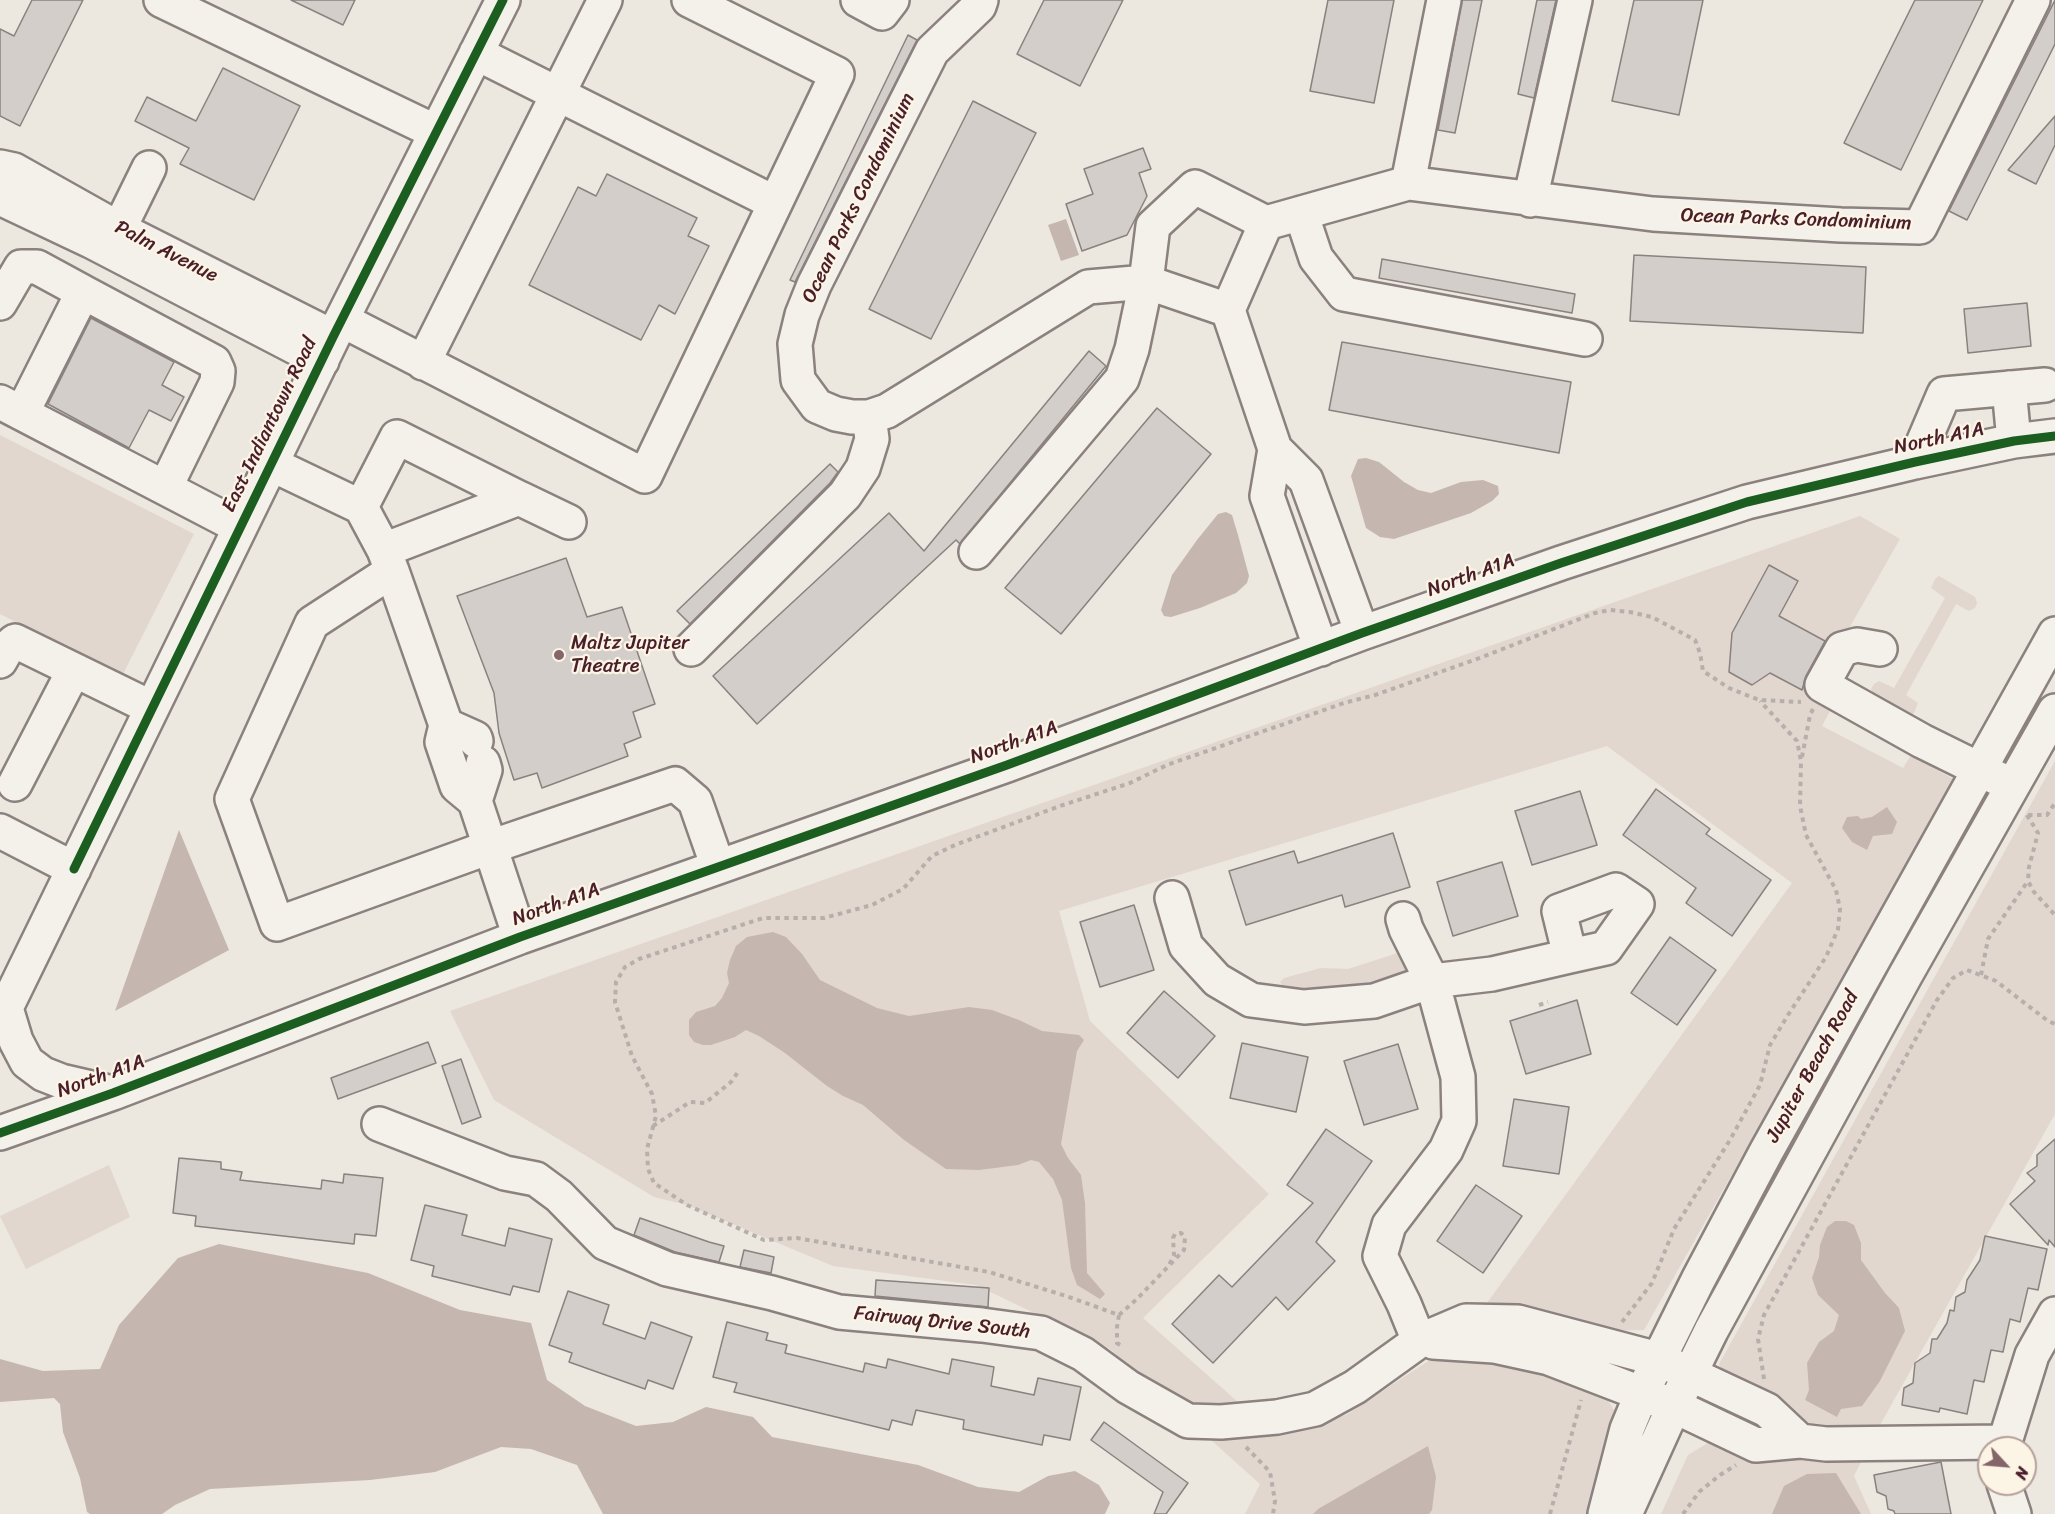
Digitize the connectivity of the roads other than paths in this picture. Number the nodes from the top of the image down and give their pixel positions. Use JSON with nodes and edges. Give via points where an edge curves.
{"nodes":[{"id":1,"x":161,"y":0,"type":"edge"},
{"id":2,"x":502,"y":0,"type":"edge"},
{"id":3,"x":604,"y":0,"type":"edge"},
{"id":4,"x":689,"y":0,"type":"edge"},
{"id":5,"x":858,"y":0,"type":"edge"},
{"id":6,"x":892,"y":0,"type":"edge"},
{"id":7,"x":981,"y":0,"type":"edge"},
{"id":8,"x":1444,"y":0,"type":"edge"},
{"id":9,"x":1575,"y":0,"type":"edge"},
{"id":10,"x":2033,"y":0,"type":"edge"},
{"id":11,"x":476,"y":53,"type":"junction"},
{"id":12,"x":558,"y":94,"type":"junction"},
{"id":13,"x":436,"y":132,"type":"junction"},
{"id":14,"x":0,"y":167,"type":"edge"},
{"id":15,"x":149,"y":168,"type":"dead end"},
{"id":16,"x":1408,"y":183,"type":"junction"},
{"id":17,"x":0,"y":198,"type":"edge"},
{"id":18,"x":1530,"y":200,"type":"junction"},
{"id":19,"x":775,"y":203,"type":"junction"},
{"id":20,"x":1301,"y":213,"type":"junction"},
{"id":21,"x":1266,"y":223,"type":"junction"},
{"id":22,"x":119,"y":229,"type":"junction"},
{"id":23,"x":1146,"y":282,"type":"junction"},
{"id":24,"x":83,"y":292,"type":"junction"},
{"id":25,"x":0,"y":303,"type":"edge"},
{"id":26,"x":1228,"y":310,"type":"junction"},
{"id":27,"x":332,"y":339,"type":"junction"},
{"id":28,"x":1585,"y":339,"type":"dead end"},
{"id":29,"x":423,"y":363,"type":"junction"},
{"id":30,"x":2044,"y":385,"type":"dead end"},
{"id":31,"x":2009,"y":388,"type":"junction"},
{"id":32,"x":11,"y":407,"type":"edge"},
{"id":33,"x":869,"y":417,"type":"junction"},
{"id":34,"x":2055,"y":436,"type":"edge"},
{"id":35,"x":2014,"y":441,"type":"junction"},
{"id":36,"x":1275,"y":449,"type":"junction"},
{"id":37,"x":1915,"y":462,"type":"junction"},
{"id":38,"x":271,"y":464,"type":"junction"},
{"id":39,"x":165,"y":488,"type":"junction"},
{"id":40,"x":519,"y":498,"type":"junction"},
{"id":41,"x":361,"y":507,"type":"junction"},
{"id":42,"x":569,"y":522,"type":"dead end"},
{"id":43,"x":240,"y":527,"type":"junction"},
{"id":44,"x":976,"y":552,"type":"dead end"},
{"id":45,"x":388,"y":560,"type":"junction"},
{"id":46,"x":1362,"y":633,"type":"junction"},
{"id":47,"x":2054,"y":639,"type":"edge"},
{"id":48,"x":692,"y":649,"type":"dead end"},
{"id":49,"x":1321,"y":649,"type":"junction"},
{"id":50,"x":1880,"y":649,"type":"dead end"},
{"id":51,"x":0,"y":661,"type":"edge"},
{"id":52,"x":74,"y":670,"type":"junction"},
{"id":53,"x":152,"y":708,"type":"junction"},
{"id":54,"x":2055,"y":711,"type":"edge"},
{"id":55,"x":446,"y":725,"type":"junction"},
{"id":56,"x":1980,"y":770,"type":"junction"},
{"id":57,"x":15,"y":784,"type":"dead end"},
{"id":58,"x":2013,"y":786,"type":"junction"},
{"id":59,"x":475,"y":801,"type":"junction"},
{"id":60,"x":0,"y":831,"type":"edge"},
{"id":61,"x":490,"y":847,"type":"junction"},
{"id":62,"x":718,"y":867,"type":"junction"},
{"id":63,"x":74,"y":869,"type":"junction"},
{"id":64,"x":1172,"y":898,"type":"dead end"},
{"id":65,"x":1403,"y":919,"type":"dead end"},
{"id":66,"x":520,"y":936,"type":"junction"},
{"id":67,"x":1570,"y":956,"type":"dead end"},
{"id":68,"x":1432,"y":981,"type":"junction"},
{"id":69,"x":3,"y":1014,"type":"edge"},
{"id":70,"x":114,"y":1093,"type":"junction"},
{"id":71,"x":379,"y":1124,"type":"dead end"},
{"id":72,"x":0,"y":1133,"type":"edge"},
{"id":73,"x":2055,"y":1314,"type":"edge"},
{"id":74,"x":1419,"y":1341,"type":"junction"},
{"id":75,"x":1658,"y":1359,"type":"junction"},
{"id":76,"x":1690,"y":1374,"type":"junction"},
{"id":77,"x":1642,"y":1393,"type":"junction"},
{"id":78,"x":1674,"y":1406,"type":"junction"},
{"id":79,"x":2006,"y":1436,"type":"edge"},
{"id":80,"x":1800,"y":1441,"type":"junction"},
{"id":81,"x":1977,"y":1445,"type":"edge"},
{"id":82,"x":2008,"y":1496,"type":"edge"},
{"id":83,"x":1605,"y":1514,"type":"edge"},
{"id":84,"x":1625,"y":1514,"type":"edge"},
{"id":85,"x":2013,"y":1514,"type":"edge"}],
"edges":[{"from":1,"to":13,"type":"street"},
{"from":2,"to":11,"type":"street","name":"East Indiantown Road"},
{"from":3,"to":12,"type":"street"},
{"from":4,"to":19,"type":"street","via":[[837,74]]},
{"from":5,"to":6,"type":"street","via":[[882,13]]},
{"from":7,"to":33,"type":"street","name":"Ocean Parks Condominium","via":[[932,51],[802,315],[795,344],[798,380],[817,406],[836,414]]},
{"from":8,"to":16,"type":"street"},
{"from":9,"to":18,"type":"street"},
{"from":10,"to":18,"type":"street","name":"Ocean Parks Condominium","via":[[1920,227],[1653,214]]},
{"from":11,"to":12,"type":"street"},
{"from":11,"to":13,"type":"street","name":"East Indiantown Road"},
{"from":12,"to":19,"type":"street"},
{"from":12,"to":29,"type":"street"},
{"from":13,"to":27,"type":"street","name":"East Indiantown Road"},
{"from":14,"to":22,"type":"street","name":"Palm Avenue","via":[[14,170]]},
{"from":15,"to":22,"type":"street"},
{"from":16,"to":18,"type":"street","name":"Ocean Parks Condominium"},
{"from":16,"to":20,"type":"street","name":"Ocean Parks Condominium"},
{"from":17,"to":27,"type":"street","name":"Palm Avenue","via":[[101,246]]},
{"from":19,"to":29,"type":"street","via":[[645,476]]},
{"from":20,"to":21,"type":"street","name":"Ocean Parks Condominium"},
{"from":20,"to":28,"type":"street","via":[[1316,258],[1344,294]]},
{"from":21,"to":23,"type":"street","via":[[1195,187],[1154,226]]},
{"from":21,"to":26,"type":"street"},
{"from":22,"to":27,"type":"street","name":"Palm Avenue"},
{"from":23,"to":26,"type":"street","name":"Ocean Parks Condominium"},
{"from":23,"to":33,"type":"street","name":"Ocean Parks Condominium","via":[[1088,287],[887,411]]},
{"from":23,"to":44,"type":"street","via":[[1122,379]]},
{"from":24,"to":25,"type":"street","via":[[37,267],[21,267]]},
{"from":24,"to":32,"type":"street"},
{"from":24,"to":39,"type":"street","via":[[214,362],[218,371],[217,382]]},
{"from":26,"to":36,"type":"street"},
{"from":27,"to":29,"type":"street"},
{"from":27,"to":38,"type":"street","name":"East Indiantown Road"},
{"from":30,"to":31,"type":"street"},
{"from":31,"to":35,"type":"street"},
{"from":31,"to":37,"type":"street","via":[[1944,394]]},
{"from":32,"to":39,"type":"street"},
{"from":33,"to":48,"type":"street","via":[[872,439],[862,468],[845,495]]},
{"from":34,"to":35,"type":"street","name":"North A1A"},
{"from":35,"to":37,"type":"street","name":"North A1A"},
{"from":36,"to":46,"type":"street","via":[[1306,480]]},
{"from":36,"to":49,"type":"street","via":[[1267,496]]},
{"from":37,"to":46,"type":"street","name":"North A1A","via":[[1747,502],[1561,562]]},
{"from":38,"to":41,"type":"street"},
{"from":38,"to":43,"type":"street","name":"East Indiantown Road"},
{"from":39,"to":43,"type":"street"},
{"from":40,"to":41,"type":"street","via":[[397,437]]},
{"from":40,"to":42,"type":"street"},
{"from":40,"to":45,"type":"street"},
{"from":41,"to":45,"type":"street"},
{"from":43,"to":53,"type":"street","name":"East Indiantown Road"},
{"from":45,"to":55,"type":"street"},
{"from":45,"to":61,"type":"street","via":[[312,623],[232,799],[277,924]]},
{"from":46,"to":49,"type":"street","name":"North A1A"},
{"from":47,"to":56,"type":"street","name":"Jupiter Beach Road"},
{"from":49,"to":62,"type":"street","name":"North A1A"},
{"from":50,"to":56,"type":"street","via":[[1857,645],[1842,649],[1822,685]]},
{"from":51,"to":52,"type":"street","via":[[15,641]]},
{"from":52,"to":53,"type":"street"},
{"from":52,"to":57,"type":"street"},
{"from":53,"to":63,"type":"street","name":"East Indiantown Road"},
{"from":54,"to":58,"type":"street","name":"Jupiter Beach Road"},
{"from":55,"to":59,"type":"street","via":[[442,742],[457,786]]},
{"from":55,"to":59,"type":"street","via":[[475,738],[485,770]]},
{"from":56,"to":58,"type":"street"},
{"from":56,"to":75,"type":"street","name":"Jupiter Beach Road","via":[[1766,1152]]},
{"from":58,"to":76,"type":"street","name":"Jupiter Beach Road","via":[[1905,976]]},
{"from":59,"to":61,"type":"street"},
{"from":60,"to":63,"type":"street"},
{"from":61,"to":62,"type":"street","via":[[675,784],[695,801]]},
{"from":61,"to":66,"type":"street"},
{"from":62,"to":66,"type":"street","name":"North A1A"},
{"from":63,"to":69,"type":"street","name":"East Indiantown Road"},
{"from":64,"to":68,"type":"street","via":[[1186,946],[1216,980],[1251,1000],[1304,1007],[1374,1000]]},
{"from":65,"to":68,"type":"street"},
{"from":66,"to":70,"type":"street","name":"North A1A"},
{"from":67,"to":68,"type":"street","via":[[1492,974]]},
{"from":68,"to":74,"type":"street","via":[[1458,1077],[1459,1120],[1446,1150],[1389,1225],[1380,1256]]},
{"from":69,"to":70,"type":"street","via":[[27,1062],[43,1074]]},
{"from":70,"to":72,"type":"street","name":"North A1A"},
{"from":71,"to":74,"type":"street","name":"Fairway Drive South","via":[[505,1173],[536,1179],[559,1196],[605,1243],[667,1269],[840,1312],[1041,1333],[1083,1353],[1128,1387],[1188,1421],[1277,1417],[1315,1409],[1355,1387]]},
{"from":73,"to":79,"type":"street","via":[[2032,1355]]},
{"from":74,"to":75,"type":"street","name":"Fairway Drive South","via":[[1466,1321],[1518,1322]]},
{"from":74,"to":77,"type":"street","via":[[1494,1346],[1548,1358]]},
{"from":75,"to":76,"type":"street","name":"Fairway Drive South"},
{"from":75,"to":77,"type":"street","name":"Jupiter Beach Road"},
{"from":76,"to":78,"type":"street","name":"Jupiter Beach Road"},
{"from":76,"to":80,"type":"street","name":"Fairway Drive South","via":[[1767,1410]]},
{"from":77,"to":78,"type":"street"},
{"from":77,"to":83,"type":"street","name":"Jupiter Beach Road"},
{"from":78,"to":80,"type":"street","via":[[1756,1444]]},
{"from":78,"to":84,"type":"street","name":"Jupiter Beach Road"},
{"from":80,"to":81,"type":"street"},
{"from":82,"to":85,"type":"street"}]}
